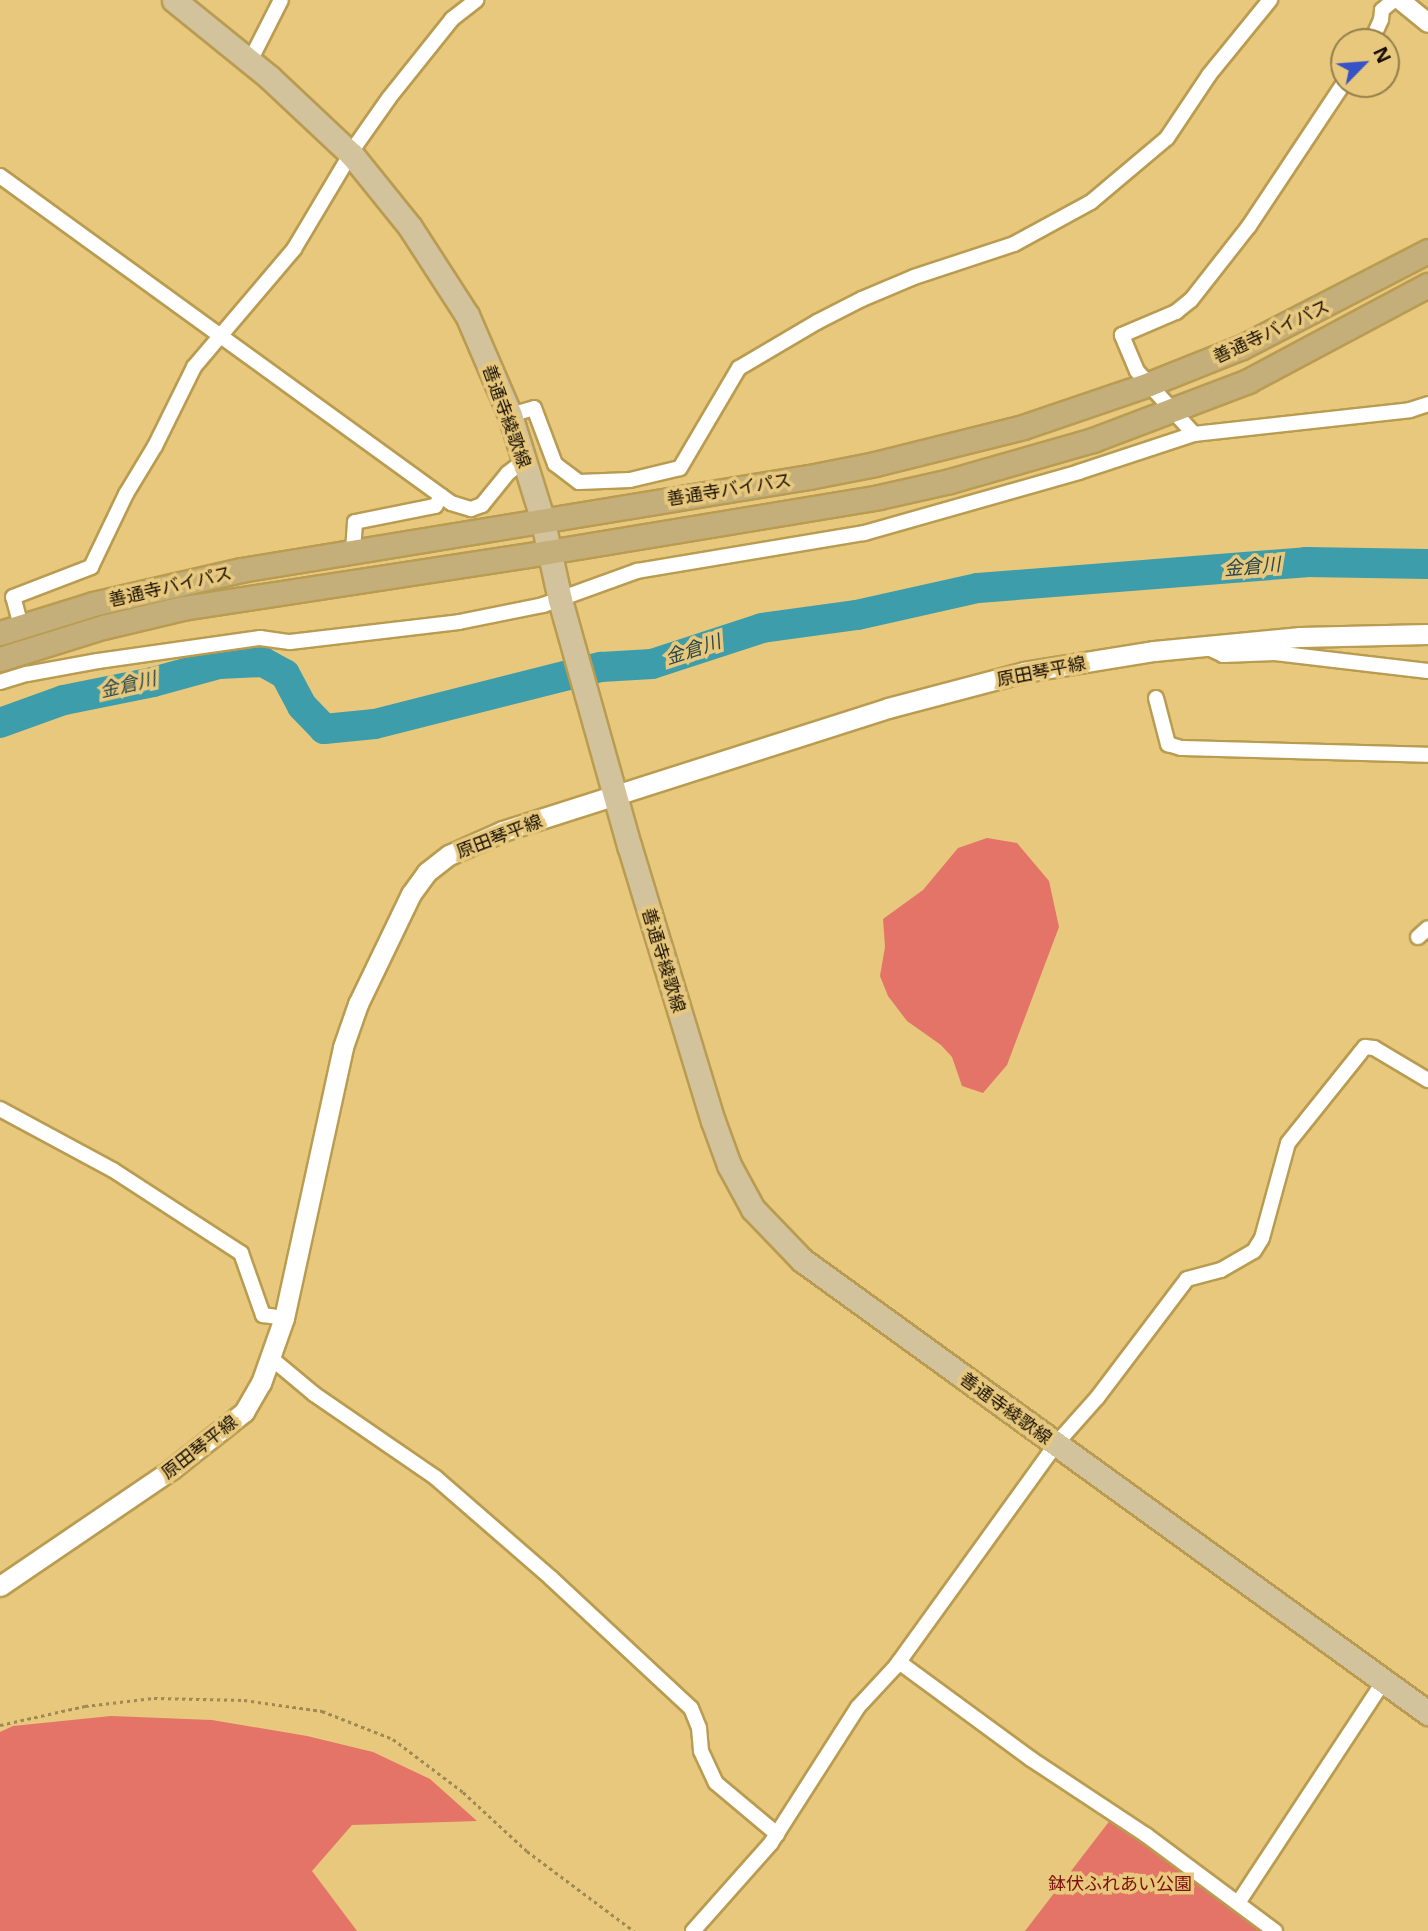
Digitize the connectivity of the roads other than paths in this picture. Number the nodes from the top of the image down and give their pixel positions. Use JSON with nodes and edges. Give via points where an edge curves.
{"nodes":[{"id":1,"x":174,"y":0,"type":"edge"},
{"id":2,"x":281,"y":0,"type":"edge"},
{"id":3,"x":476,"y":0,"type":"edge"},
{"id":4,"x":1270,"y":0,"type":"edge"},
{"id":5,"x":1394,"y":0,"type":"edge"},
{"id":6,"x":1400,"y":0,"type":"edge"},
{"id":7,"x":1428,"y":23,"type":"edge"},
{"id":8,"x":1377,"y":28,"type":"edge"},
{"id":9,"x":250,"y":61,"type":"junction"},
{"id":10,"x":1334,"y":98,"type":"edge"},
{"id":11,"x":352,"y":155,"type":"junction"},
{"id":12,"x":0,"y":176,"type":"edge"},
{"id":13,"x":1428,"y":251,"type":"edge"},
{"id":14,"x":1428,"y":285,"type":"edge"},
{"id":15,"x":221,"y":337,"type":"junction"},
{"id":16,"x":1149,"y":384,"type":"junction"},
{"id":17,"x":1428,"y":404,"type":"edge"},
{"id":18,"x":1173,"y":411,"type":"junction"},
{"id":19,"x":510,"y":415,"type":"junction"},
{"id":20,"x":1194,"y":434,"type":"junction"},
{"id":21,"x":524,"y":461,"type":"junction"},
{"id":22,"x":442,"y":496,"type":"junction"},
{"id":23,"x":542,"y":518,"type":"junction"},
{"id":24,"x":353,"y":551,"type":"junction"},
{"id":25,"x":548,"y":552,"type":"junction"},
{"id":26,"x":562,"y":607,"type":"junction"},
{"id":27,"x":10,"y":629,"type":"edge"},
{"id":28,"x":1428,"y":634,"type":"edge"},
{"id":29,"x":1205,"y":647,"type":"junction"},
{"id":30,"x":0,"y":659,"type":"edge"},
{"id":31,"x":1428,"y":671,"type":"edge"},
{"id":32,"x":0,"y":682,"type":"edge"},
{"id":33,"x":1156,"y":698,"type":"dead end"},
{"id":34,"x":1428,"y":755,"type":"edge"},
{"id":35,"x":616,"y":796,"type":"junction"},
{"id":36,"x":1428,"y":1080,"type":"edge"},
{"id":37,"x":0,"y":1109,"type":"edge"},
{"id":38,"x":284,"y":1318,"type":"junction"},
{"id":39,"x":271,"y":1358,"type":"junction"},
{"id":40,"x":1056,"y":1444,"type":"junction"},
{"id":41,"x":0,"y":1586,"type":"edge"},
{"id":42,"x":898,"y":1662,"type":"junction"},
{"id":43,"x":1383,"y":1682,"type":"junction"},
{"id":44,"x":1428,"y":1713,"type":"edge"},
{"id":45,"x":777,"y":1834,"type":"junction"},
{"id":46,"x":1238,"y":1903,"type":"junction"},
{"id":47,"x":693,"y":1931,"type":"edge"},
{"id":48,"x":1275,"y":1931,"type":"edge"}],
"edges":[{"from":1,"to":9,"type":"main road","name":"善通寺綾歌線"},
{"from":2,"to":9,"type":"street"},
{"from":3,"to":11,"type":"street","via":[[439,36],[389,98]]},
{"from":4,"to":19,"type":"street","via":[[1209,75],[1167,138],[1091,202],[1014,244],[862,299],[739,368],[680,468],[630,480],[579,482],[555,464],[534,408]]},
{"from":5,"to":8,"type":"street","via":[[1382,10]]},
{"from":6,"to":7,"type":"street"},
{"from":9,"to":11,"type":"main road","name":"善通寺綾歌線"},
{"from":10,"to":16,"type":"street","via":[[1249,226],[1191,300],[1176,312],[1122,335],[1137,371]]},
{"from":11,"to":15,"type":"street","via":[[294,249]]},
{"from":11,"to":19,"type":"main road","name":"善通寺綾歌線","via":[[410,227],[467,315]]},
{"from":12,"to":15,"type":"street"},
{"from":13,"to":16,"type":"highway","name":"善通寺バイパス","via":[[1242,347]]},
{"from":14,"to":18,"type":"highway","name":"善通寺バイパス","via":[[1248,381]]},
{"from":15,"to":22,"type":"street"},
{"from":15,"to":27,"type":"street","via":[[194,367],[91,567],[13,597]]},
{"from":16,"to":18,"type":"street"},
{"from":16,"to":23,"type":"highway","name":"善通寺バイパス","via":[[1023,426],[875,464]]},
{"from":17,"to":20,"type":"street"},
{"from":18,"to":20,"type":"street"},
{"from":18,"to":25,"type":"highway","name":"善通寺バイパス","via":[[1080,444],[950,481]]},
{"from":19,"to":21,"type":"main road","name":"善通寺綾歌線"},
{"from":20,"to":26,"type":"street","via":[[864,533],[637,571]]},
{"from":21,"to":22,"type":"street","via":[[508,472],[482,505],[471,509]]},
{"from":21,"to":23,"type":"main road","name":"善通寺綾歌線"},
{"from":22,"to":24,"type":"street","via":[[435,506],[355,522]]},
{"from":23,"to":24,"type":"highway","name":"善通寺バイパス"},
{"from":23,"to":25,"type":"main road","name":"善通寺綾歌線"},
{"from":24,"to":27,"type":"highway","name":"善通寺バイパス","via":[[179,583]]},
{"from":25,"to":26,"type":"main road","name":"善通寺綾歌線"},
{"from":25,"to":30,"type":"highway","name":"善通寺バイパス","via":[[183,608]]},
{"from":26,"to":32,"type":"street","via":[[290,642],[260,638],[98,661]]},
{"from":26,"to":35,"type":"main road","name":"善通寺綾歌線"},
{"from":28,"to":29,"type":"main road","name":"原田琴平線","via":[[1300,637]]},
{"from":29,"to":31,"type":"street","via":[[1223,655],[1275,653]]},
{"from":29,"to":35,"type":"main road","name":"原田琴平線","via":[[1024,672],[888,708]]},
{"from":33,"to":34,"type":"street","via":[[1168,744],[1181,748]]},
{"from":35,"to":38,"type":"main road","name":"原田琴平線","via":[[468,845],[426,872],[411,894],[358,1004],[343,1047]]},
{"from":35,"to":40,"type":"main road","name":"善通寺綾歌線","via":[[713,1121],[729,1165],[753,1209],[802,1260]]},
{"from":36,"to":40,"type":"street","via":[[1365,1047],[1288,1143],[1262,1238],[1254,1251],[1221,1270],[1187,1279],[1097,1398]]},
{"from":37,"to":38,"type":"street","via":[[113,1170],[241,1253],[263,1315]]},
{"from":38,"to":39,"type":"main road","name":"原田琴平線"},
{"from":39,"to":41,"type":"main road","name":"原田琴平線","via":[[243,1412],[216,1437]]},
{"from":39,"to":45,"type":"street","via":[[314,1394],[436,1478],[691,1708],[701,1751],[716,1783]]},
{"from":40,"to":42,"type":"street"},
{"from":40,"to":43,"type":"main road","name":"善通寺綾歌線"},
{"from":42,"to":45,"type":"street","via":[[858,1706]]},
{"from":42,"to":46,"type":"street"},
{"from":43,"to":44,"type":"main road","name":"善通寺綾歌線"},
{"from":43,"to":46,"type":"street"},
{"from":45,"to":47,"type":"street"},
{"from":46,"to":48,"type":"street"}]}
